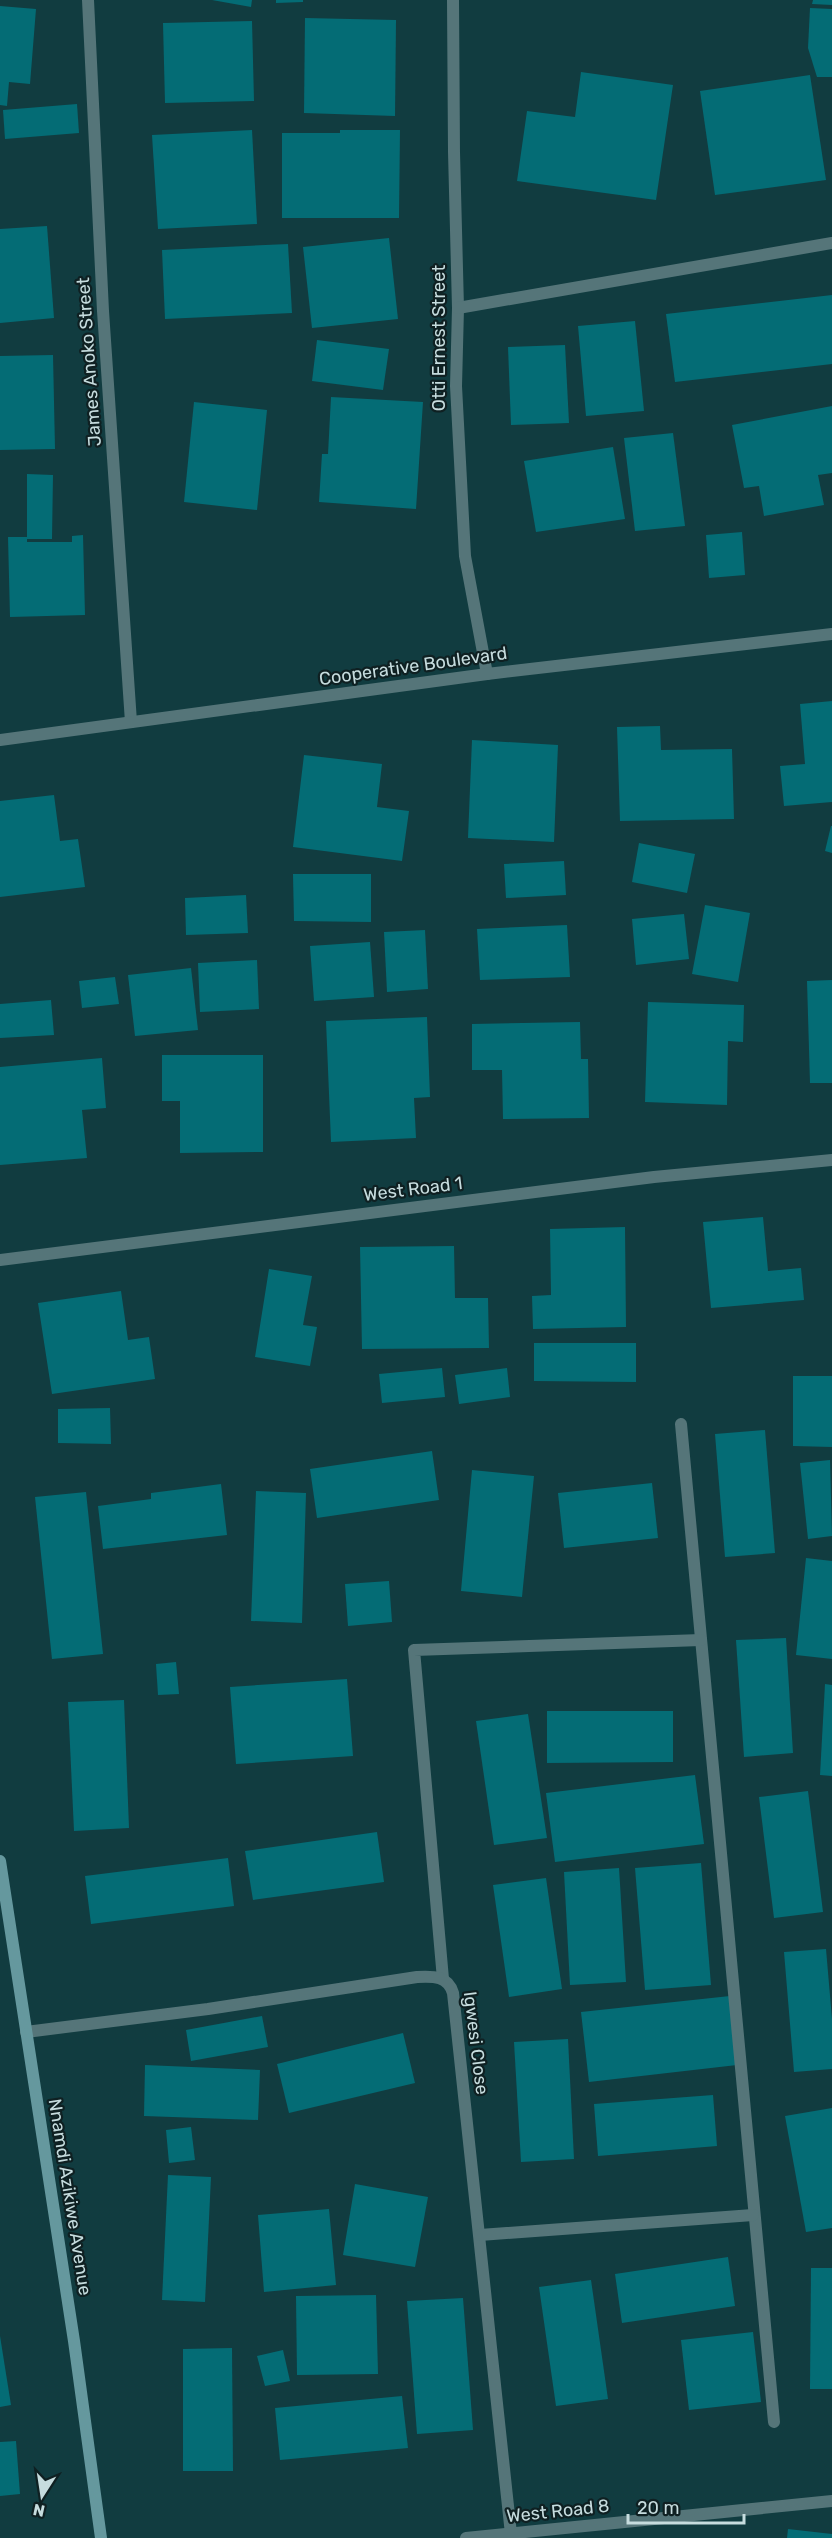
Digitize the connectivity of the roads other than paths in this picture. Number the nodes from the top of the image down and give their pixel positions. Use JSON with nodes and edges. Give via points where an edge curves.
{"nodes":[{"id":1,"x":88,"y":0,"type":"edge"},
{"id":2,"x":453,"y":0,"type":"edge"},
{"id":3,"x":832,"y":243,"type":"edge"},
{"id":4,"x":459,"y":308,"type":"junction"},
{"id":5,"x":832,"y":634,"type":"edge"},
{"id":6,"x":487,"y":674,"type":"junction"},
{"id":7,"x":131,"y":722,"type":"junction"},
{"id":8,"x":0,"y":740,"type":"edge"},
{"id":9,"x":832,"y":1160,"type":"edge"},
{"id":10,"x":0,"y":1260,"type":"edge"},
{"id":11,"x":681,"y":1424,"type":"dead end"},
{"id":12,"x":701,"y":1640,"type":"junction"},
{"id":13,"x":0,"y":1861,"type":"edge"},
{"id":14,"x":443,"y":1979,"type":"junction"},
{"id":15,"x":26,"y":2032,"type":"junction"},
{"id":16,"x":753,"y":2215,"type":"junction"},
{"id":17,"x":480,"y":2235,"type":"junction"},
{"id":18,"x":774,"y":2422,"type":"dead end"},
{"id":19,"x":832,"y":2501,"type":"edge"},
{"id":20,"x":511,"y":2534,"type":"junction"},
{"id":21,"x":101,"y":2538,"type":"edge"},
{"id":22,"x":466,"y":2538,"type":"edge"}],
"edges":[{"from":1,"to":7,"type":"street","name":"James Anoko Street","via":[[103,311]]},
{"from":2,"to":4,"type":"street","name":"Otti Ernest Street"},
{"from":3,"to":4,"type":"street"},
{"from":4,"to":6,"type":"street","name":"Otti Ernest Street","via":[[456,386],[465,556]]},
{"from":5,"to":6,"type":"street","name":"Cooperative Boulevard"},
{"from":6,"to":7,"type":"street","name":"Cooperative Boulevard"},
{"from":7,"to":8,"type":"street","name":"Cooperative Boulevard"},
{"from":9,"to":10,"type":"street","name":"West Road 1","via":[[654,1177]]},
{"from":11,"to":12,"type":"street"},
{"from":12,"to":14,"type":"street","via":[[414,1650]]},
{"from":12,"to":16,"type":"street"},
{"from":13,"to":15,"type":"main road","name":"Nnamdi Azikiwe Avenue"},
{"from":14,"to":15,"type":"street","name":"Igwesi Close","via":[[417,1977]]},
{"from":14,"to":17,"type":"street","name":"Igwesi Close","via":[[450,1983],[453,1993]]},
{"from":15,"to":21,"type":"main road","name":"Nnamdi Azikiwe Avenue"},
{"from":16,"to":17,"type":"street"},
{"from":16,"to":18,"type":"street"},
{"from":17,"to":20,"type":"street","name":"Igwesi Close"},
{"from":19,"to":20,"type":"street","name":"West Road 8"},
{"from":20,"to":22,"type":"street","name":"West Road 8"}]}
